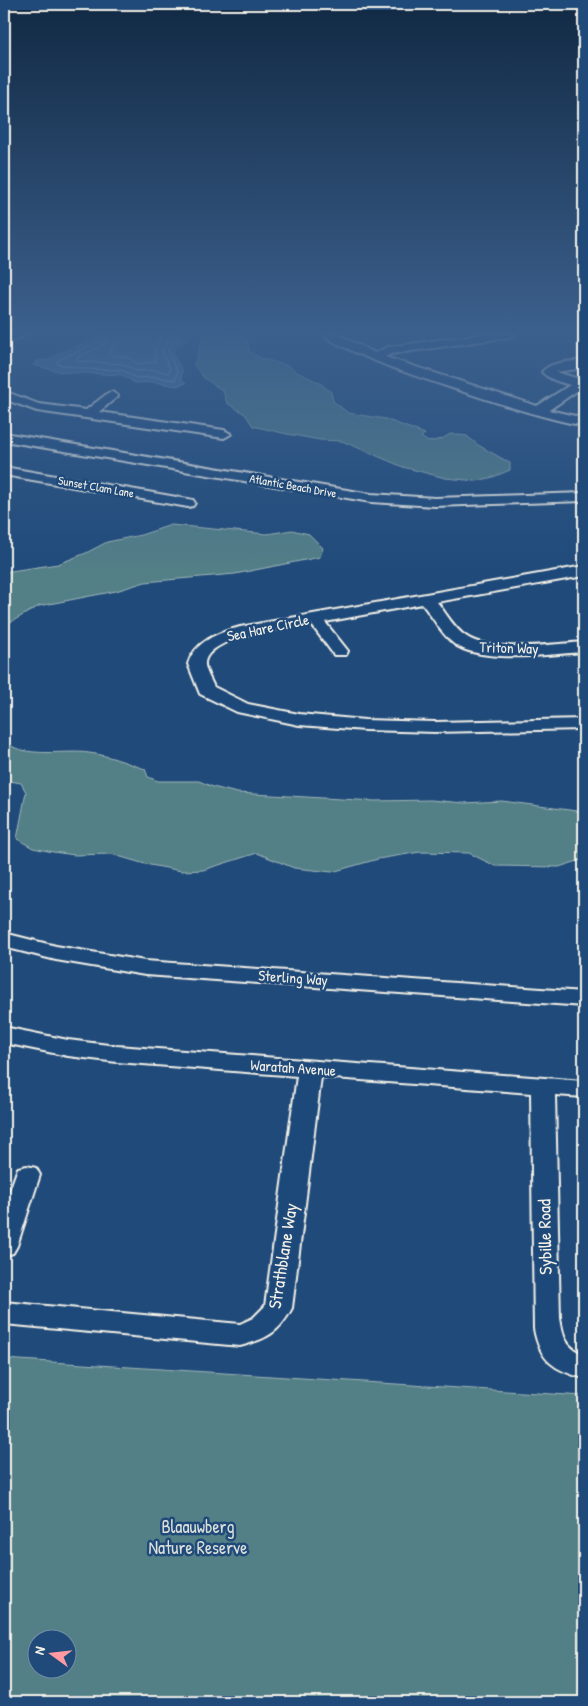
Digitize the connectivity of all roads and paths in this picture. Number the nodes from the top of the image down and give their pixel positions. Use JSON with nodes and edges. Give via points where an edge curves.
{"nodes":[{"id":1,"x":89,"y":414,"type":"edge"},
{"id":2,"x":550,"y":414,"type":"edge"},
{"id":3,"x":584,"y":422,"type":"edge"},
{"id":4,"x":4,"y":431,"type":"edge"},
{"id":5,"x":224,"y":434,"type":"dead end"},
{"id":6,"x":4,"y":437,"type":"edge"},
{"id":7,"x":49,"y":441,"type":"junction"},
{"id":8,"x":4,"y":471,"type":"edge"},
{"id":9,"x":584,"y":490,"type":"edge"},
{"id":10,"x":481,"y":497,"type":"junction"},
{"id":11,"x":584,"y":497,"type":"edge"},
{"id":12,"x":188,"y":503,"type":"dead end"},
{"id":13,"x":584,"y":571,"type":"edge"},
{"id":14,"x":426,"y":599,"type":"junction"},
{"id":15,"x":314,"y":618,"type":"junction"},
{"id":16,"x":584,"y":647,"type":"edge"},
{"id":17,"x":340,"y":651,"type":"dead end"},
{"id":18,"x":584,"y":724,"type":"edge"},
{"id":19,"x":4,"y":940,"type":"edge"},
{"id":20,"x":584,"y":999,"type":"edge"},
{"id":21,"x":4,"y":1035,"type":"edge"},
{"id":22,"x":310,"y":1069,"type":"junction"},
{"id":23,"x":544,"y":1086,"type":"junction"},
{"id":24,"x":584,"y":1089,"type":"edge"},
{"id":25,"x":27,"y":1174,"type":"dead end"},
{"id":26,"x":4,"y":1246,"type":"edge"},
{"id":27,"x":4,"y":1313,"type":"edge"},
{"id":28,"x":584,"y":1366,"type":"edge"}],
"edges":[{"from":1,"to":5,"type":"street"},
{"from":2,"to":3,"type":"street"},
{"from":4,"to":7,"type":"street","name":"Atlantic Beach Drive"},
{"from":6,"to":7,"type":"street","name":"Atlantic Beach Drive"},
{"from":7,"to":10,"type":"street","name":"Atlantic Beach Drive","via":[[413,502]]},
{"from":8,"to":12,"type":"street","name":"Sunset Clam Lane"},
{"from":9,"to":10,"type":"street","name":"Atlantic Beach Drive"},
{"from":10,"to":11,"type":"street","name":"Atlantic Beach Drive"},
{"from":13,"to":14,"type":"street","name":"Sea Hare Circle"},
{"from":14,"to":15,"type":"street","name":"Sea Hare Circle"},
{"from":14,"to":16,"type":"street","name":"Triton Way","via":[[459,640],[476,648]]},
{"from":15,"to":17,"type":"street"},
{"from":15,"to":18,"type":"street","name":"Sea Hare Circle","via":[[218,639],[196,661],[194,672],[198,684],[235,706],[332,724],[410,727]]},
{"from":19,"to":20,"type":"street","name":"Sterling Way","via":[[82,959],[145,968]]},
{"from":21,"to":22,"type":"street","name":"Waratah Avenue","via":[[117,1054]]},
{"from":22,"to":23,"type":"street","name":"Waratah Avenue"},
{"from":22,"to":27,"type":"street","name":"Strathblane Way","via":[[278,1308],[270,1321],[257,1331],[240,1335]]},
{"from":23,"to":24,"type":"street","name":"Waratah Avenue"},
{"from":23,"to":28,"type":"street","name":"Sybille Road","via":[[548,1340],[556,1354]]},
{"from":25,"to":26,"type":"street"}]}
